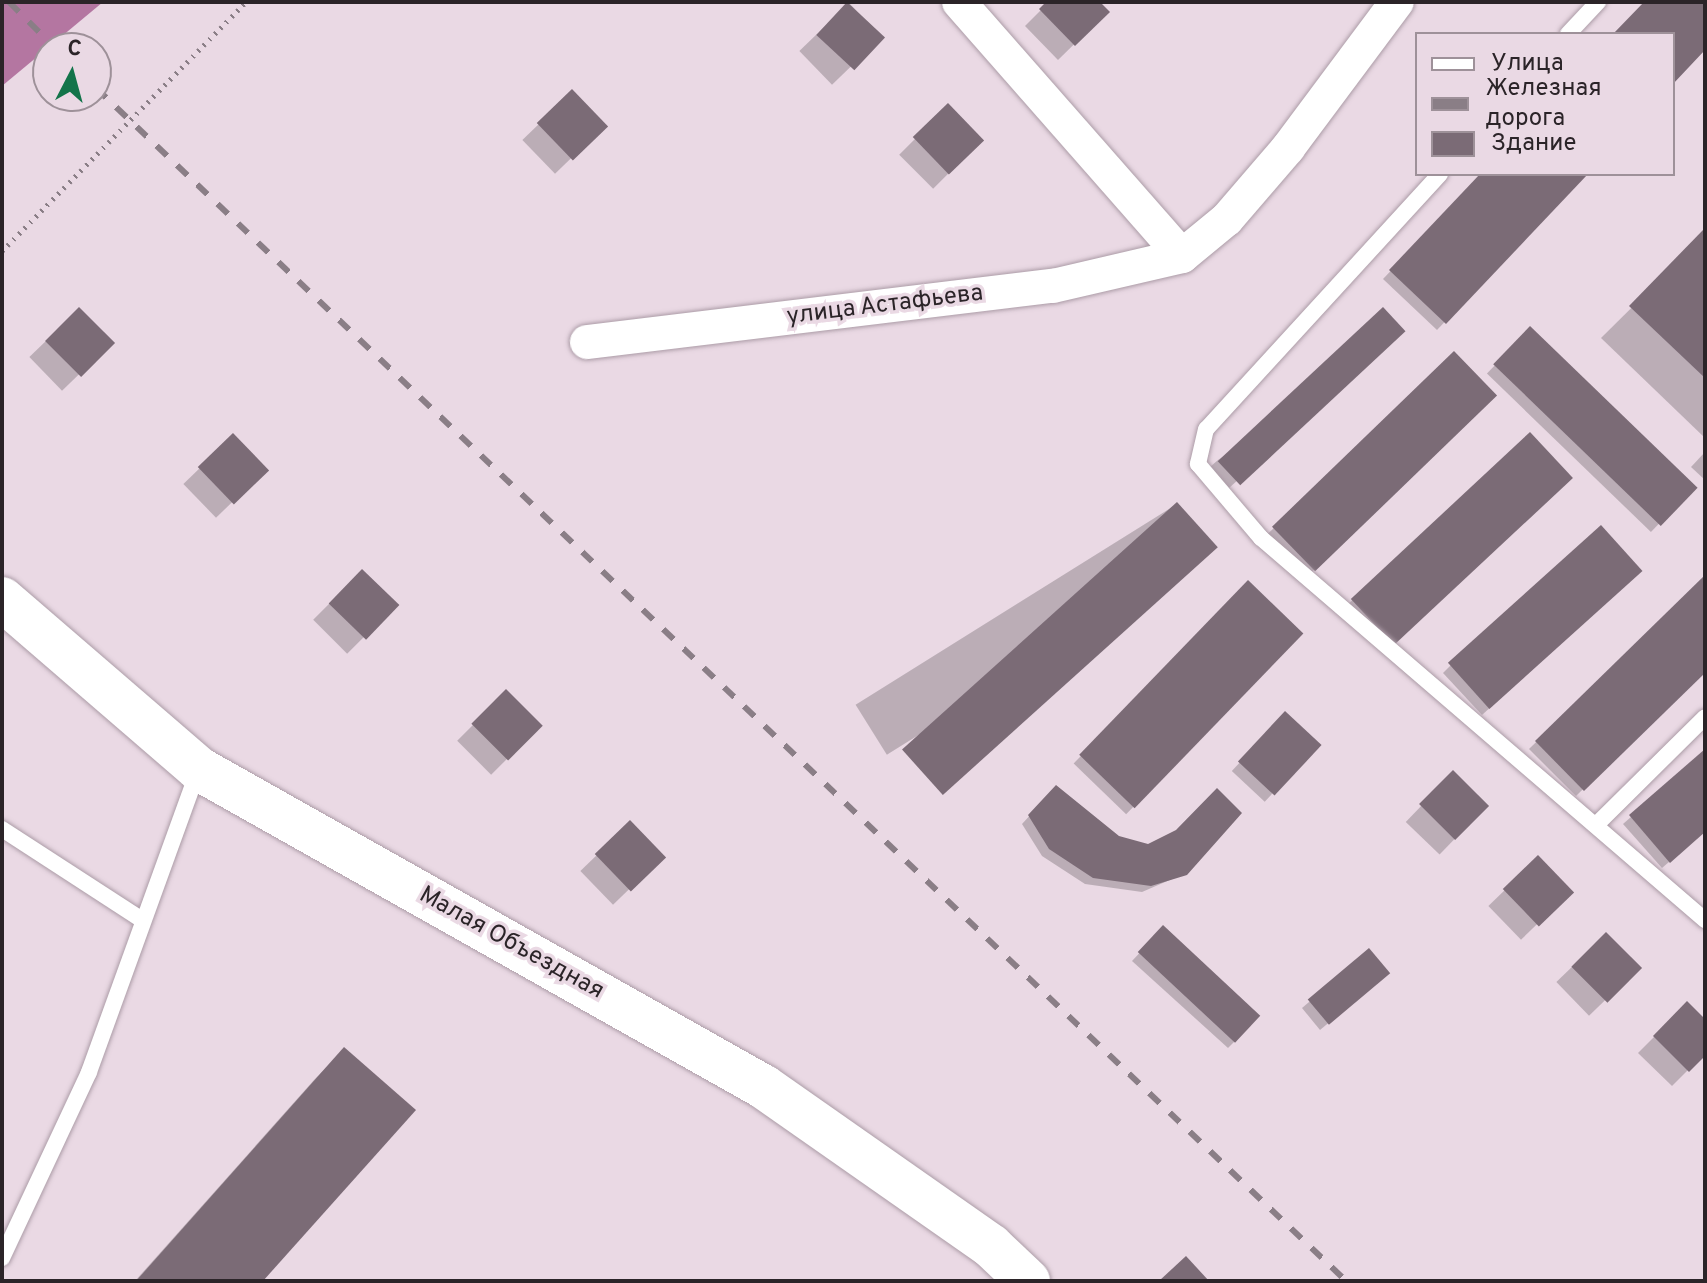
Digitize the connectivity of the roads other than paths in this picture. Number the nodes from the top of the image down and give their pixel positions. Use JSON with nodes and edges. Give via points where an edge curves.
{"nodes":[{"id":1,"x":1397,"y":2,"type":"edge"},
{"id":2,"x":1598,"y":2,"type":"edge"},
{"id":3,"x":964,"y":4,"type":"edge"},
{"id":4,"x":1570,"y":32,"type":"edge"},
{"id":5,"x":1438,"y":176,"type":"edge"},
{"id":6,"x":1182,"y":256,"type":"junction"},
{"id":7,"x":587,"y":342,"type":"dead end"},
{"id":8,"x":2,"y":599,"type":"edge"},
{"id":9,"x":1705,"y":717,"type":"edge"},
{"id":10,"x":199,"y":769,"type":"junction"},
{"id":11,"x":1596,"y":825,"type":"junction"},
{"id":12,"x":2,"y":829,"type":"edge"},
{"id":13,"x":142,"y":920,"type":"junction"},
{"id":14,"x":1705,"y":920,"type":"edge"},
{"id":15,"x":2,"y":1258,"type":"edge"},
{"id":16,"x":1028,"y":1281,"type":"edge"}],
"edges":[{"from":1,"to":6,"type":"street","name":"улица Астафьева","via":[[1288,148],[1227,219]]},
{"from":2,"to":4,"type":"lane"},
{"from":3,"to":6,"type":"street"},
{"from":5,"to":11,"type":"lane","via":[[1206,429],[1198,464],[1261,538]]},
{"from":6,"to":7,"type":"street","name":"улица Астафьева","via":[[1053,286]]},
{"from":8,"to":10,"type":"main road","name":"Малая Объездная","via":[[62,659]]},
{"from":9,"to":11,"type":"lane"},
{"from":10,"to":13,"type":"lane"},
{"from":10,"to":16,"type":"main road","name":"Малая Объездная","via":[[764,1087],[991,1246]]},
{"from":11,"to":14,"type":"lane"},
{"from":12,"to":13,"type":"lane"},
{"from":13,"to":15,"type":"lane","via":[[89,1072]]}]}
